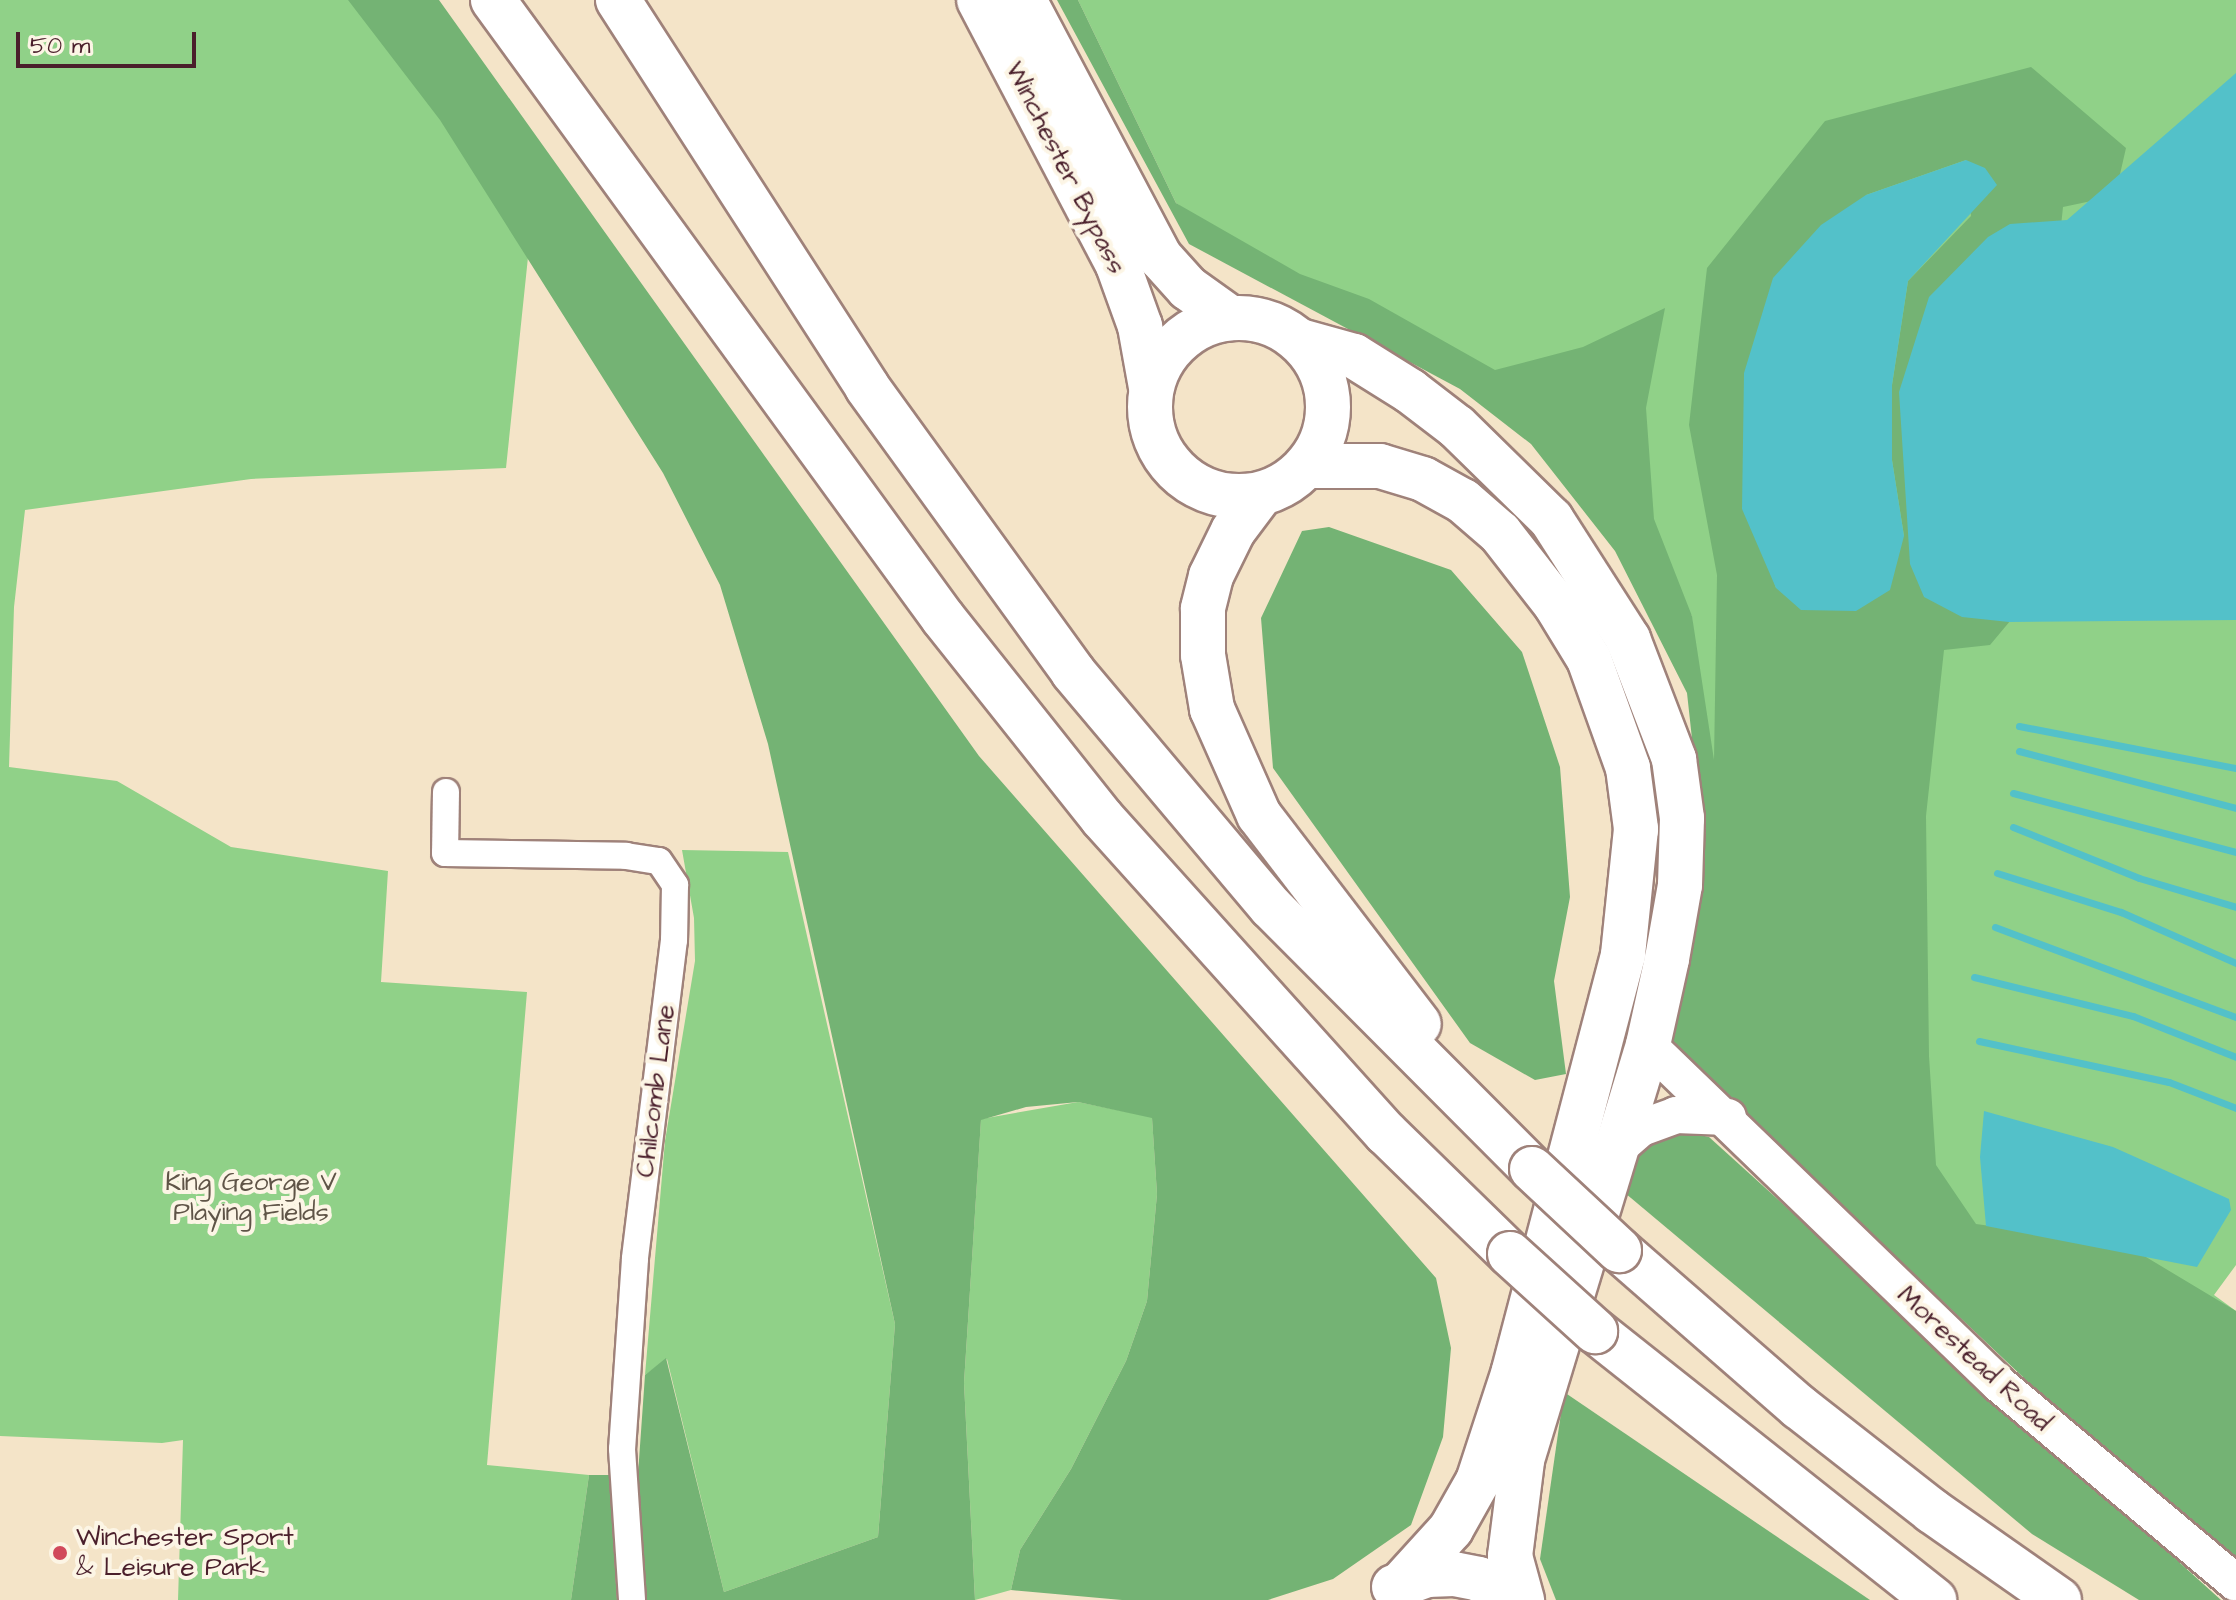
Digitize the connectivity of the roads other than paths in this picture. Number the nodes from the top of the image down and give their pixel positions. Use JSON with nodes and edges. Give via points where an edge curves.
{"nodes":[{"id":1,"x":493,"y":0,"type":"edge"},
{"id":2,"x":618,"y":0,"type":"edge"},
{"id":3,"x":979,"y":0,"type":"edge"},
{"id":4,"x":1024,"y":0,"type":"edge"},
{"id":5,"x":1230,"y":318,"type":"junction"},
{"id":6,"x":1300,"y":341,"type":"junction"},
{"id":7,"x":1151,"y":387,"type":"junction"},
{"id":8,"x":1308,"y":466,"type":"junction"},
{"id":9,"x":1260,"y":495,"type":"junction"},
{"id":10,"x":446,"y":792,"type":"dead end"},
{"id":11,"x":1648,"y":1045,"type":"junction"},
{"id":12,"x":1728,"y":1117,"type":"junction"},
{"id":13,"x":1617,"y":1149,"type":"junction"},
{"id":14,"x":1532,"y":1169,"type":"junction"},
{"id":15,"x":2236,"y":1583,"type":"edge"},
{"id":16,"x":1382,"y":1594,"type":"edge"},
{"id":17,"x":632,"y":1600,"type":"edge"},
{"id":18,"x":1516,"y":1600,"type":"edge"},
{"id":19,"x":1522,"y":1600,"type":"edge"},
{"id":20,"x":1934,"y":1600,"type":"edge"},
{"id":21,"x":2059,"y":1600,"type":"edge"}],
"edges":[{"from":1,"to":20,"type":"highway","bridge":true,"via":[[943,618],[1102,818],[1386,1133],[1510,1254],[1595,1331]]},
{"from":2,"to":14,"type":"highway","via":[[867,387],[1073,672],[1271,907]]},
{"from":3,"to":7,"type":"highway","name":"Winchester Bypass","via":[[1118,265],[1140,326]]},
{"from":4,"to":5,"type":"highway","name":"Winchester Bypass","via":[[1160,257],[1188,288]]},
{"from":5,"to":6,"type":"highway","via":[[1255,319]]},
{"from":5,"to":7,"type":"highway","via":[[1180,340]]},
{"from":6,"to":8,"type":"highway","via":[[1327,388],[1325,429]]},
{"from":6,"to":11,"type":"highway","via":[[1354,356],[1457,427],[1551,519],[1628,639],[1674,759],[1682,818],[1680,885]]},
{"from":7,"to":9,"type":"highway","via":[[1149,417],[1158,447],[1175,472],[1201,489],[1230,497]]},
{"from":8,"to":9,"type":"highway","via":[[1287,484]]},
{"from":8,"to":16,"type":"highway","via":[[1380,466],[1423,479],[1463,501],[1500,533],[1556,605],[1589,659],[1628,768],[1636,829],[1623,955],[1514,1371],[1478,1481],[1451,1529]]},
{"from":9,"to":14,"type":"highway","via":[[1233,531],[1211,576],[1203,609],[1205,669],[1229,754],[1259,815],[1295,865]]},
{"from":10,"to":17,"type":"street","name":"Chilcomb Lane","via":[[445,853],[626,856],[659,861],[675,885],[674,940],[635,1259],[622,1449]]},
{"from":11,"to":12,"type":"street","name":"Morestead Road"},
{"from":11,"to":13,"type":"highway"},
{"from":12,"to":13,"type":"street","via":[[1676,1115],[1641,1128]]},
{"from":12,"to":15,"type":"street","name":"Morestead Road","via":[[1999,1384]]},
{"from":13,"to":19,"type":"highway","via":[[1522,1461],[1510,1556]]},
{"from":14,"to":21,"type":"highway","bridge":true,"via":[[1799,1407],[1932,1511]]},
{"from":16,"to":18,"type":"highway","via":[[1454,1574],[1479,1579]]}]}
